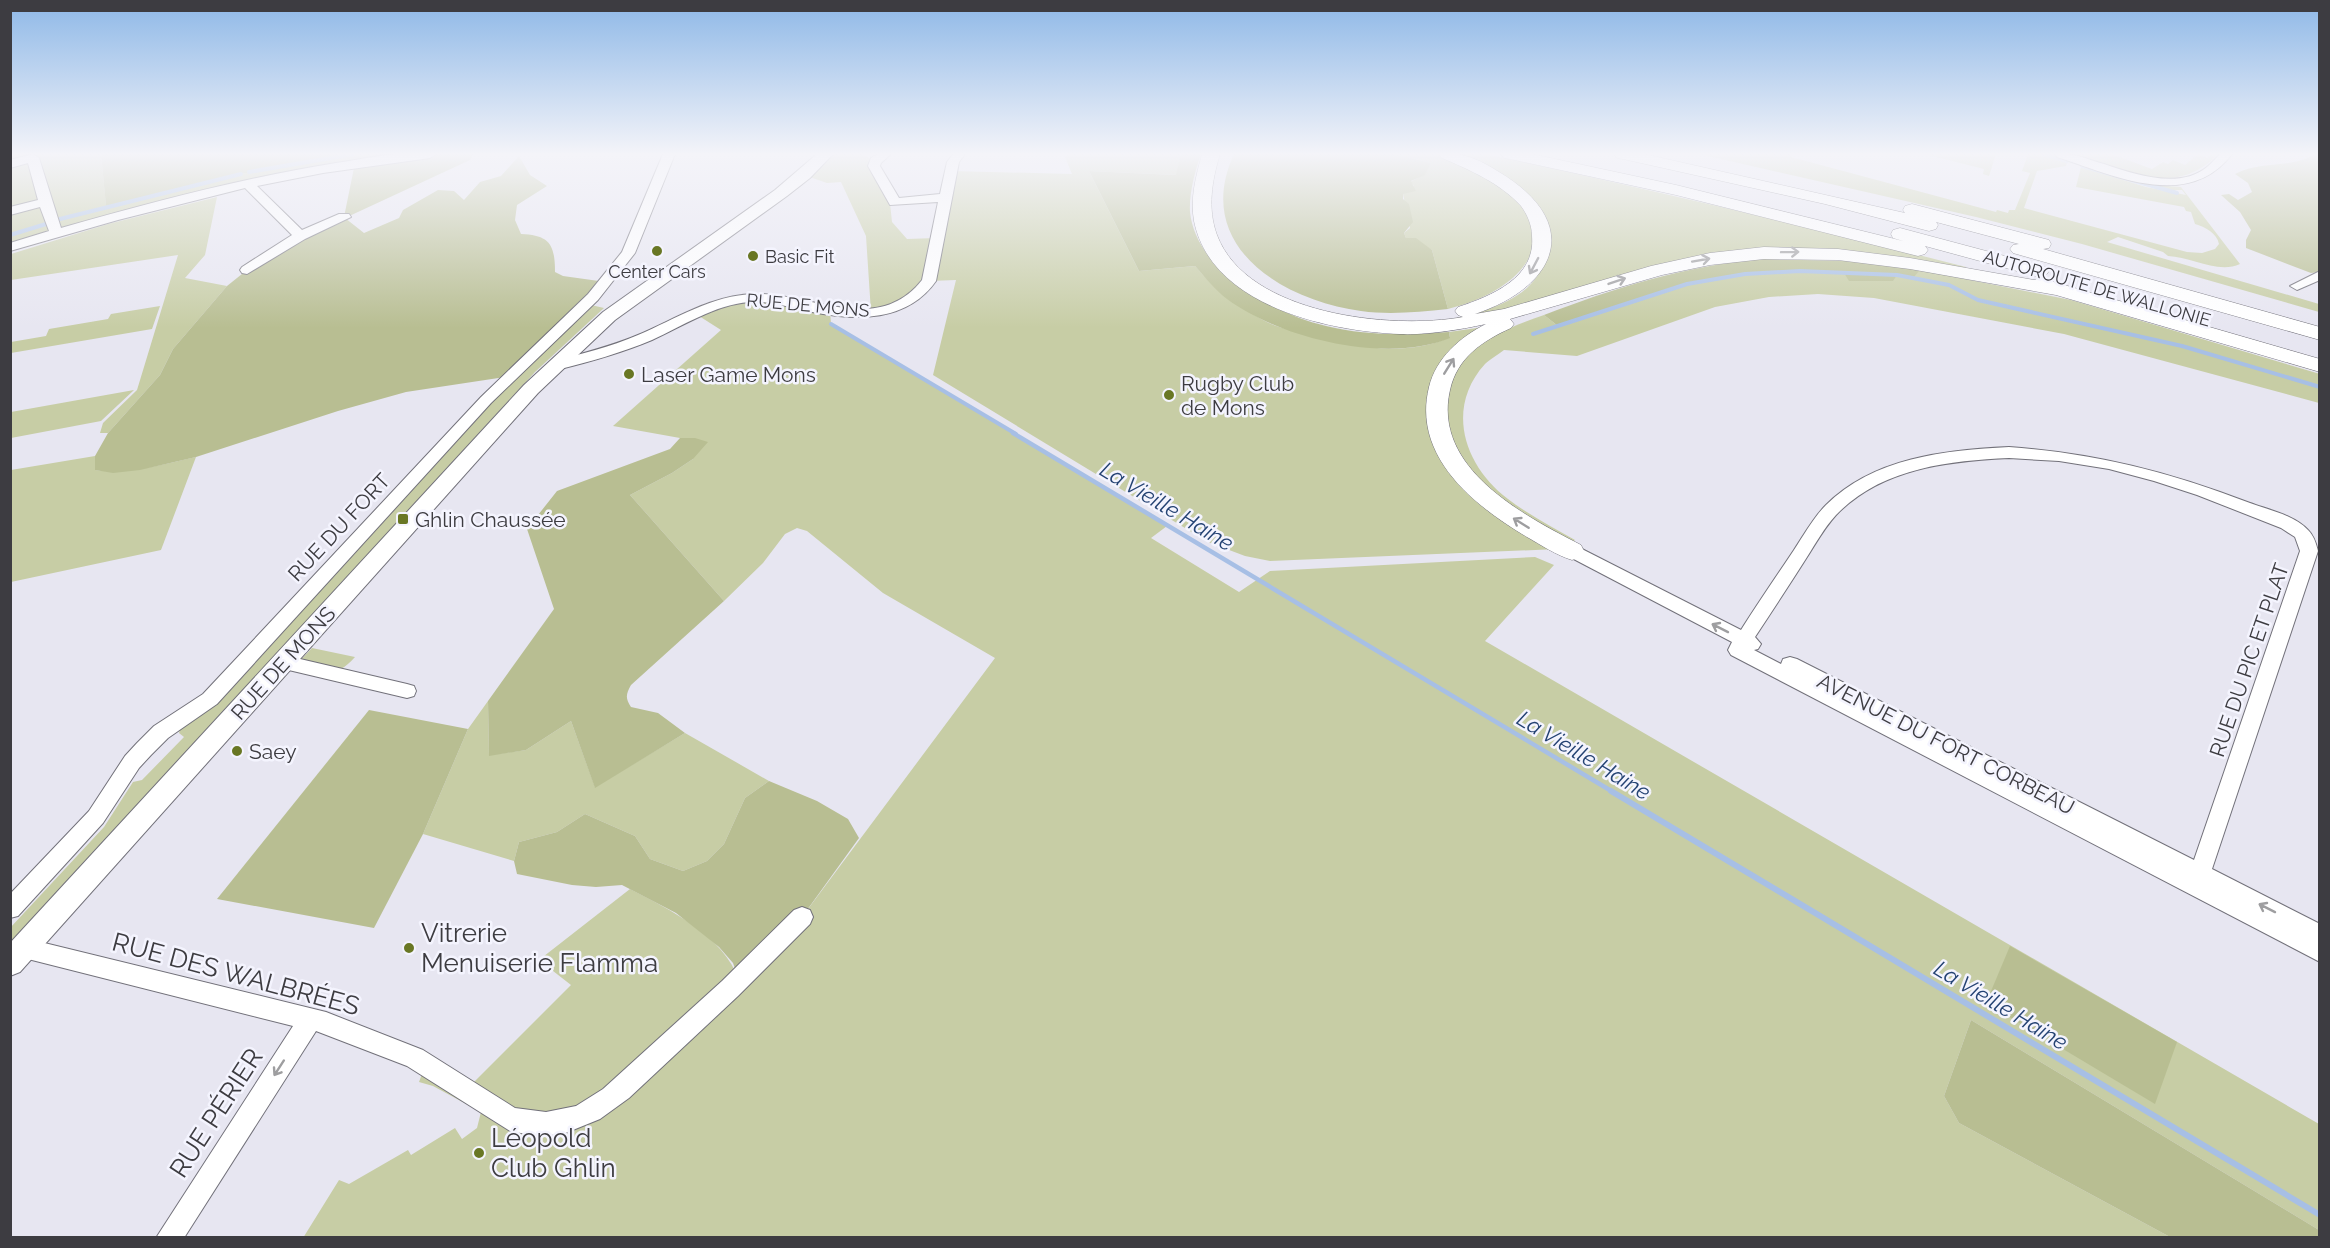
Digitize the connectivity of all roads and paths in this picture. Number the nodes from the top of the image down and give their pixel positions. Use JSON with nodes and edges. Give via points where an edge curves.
{"nodes":[{"id":1,"x":49,"y":212,"type":"edge"},
{"id":2,"x":129,"y":212,"type":"edge"},
{"id":3,"x":276,"y":212,"type":"edge"},
{"id":4,"x":645,"y":212,"type":"edge"},
{"id":5,"x":754,"y":212,"type":"edge"},
{"id":6,"x":941,"y":212,"type":"edge"},
{"id":7,"x":1202,"y":212,"type":"edge"},
{"id":8,"x":1215,"y":212,"type":"edge"},
{"id":9,"x":1534,"y":212,"type":"edge"},
{"id":10,"x":1765,"y":212,"type":"edge"},
{"id":11,"x":1814,"y":212,"type":"edge"},
{"id":12,"x":1879,"y":212,"type":"edge"},
{"id":13,"x":1923,"y":212,"type":"edge"},
{"id":14,"x":344,"y":217,"type":"dead end"},
{"id":15,"x":56,"y":233,"type":"junction"},
{"id":16,"x":300,"y":236,"type":"junction"},
{"id":17,"x":10,"y":247,"type":"edge"},
{"id":18,"x":247,"y":270,"type":"dead end"},
{"id":19,"x":2319,"y":275,"type":"edge"},
{"id":20,"x":2297,"y":286,"type":"dead end"},
{"id":21,"x":2055,"y":289,"type":"junction"},
{"id":22,"x":1542,"y":306,"type":"junction"},
{"id":23,"x":2319,"y":320,"type":"edge"},
{"id":24,"x":2319,"y":334,"type":"edge"},
{"id":25,"x":2319,"y":351,"type":"edge"},
{"id":26,"x":556,"y":365,"type":"junction"},
{"id":27,"x":2319,"y":366,"type":"edge"},
{"id":28,"x":1572,"y":551,"type":"joint"},
{"id":29,"x":1740,"y":644,"type":"junction"},
{"id":30,"x":283,"y":662,"type":"junction"},
{"id":31,"x":407,"y":691,"type":"dead end"},
{"id":32,"x":2197,"y":880,"type":"junction"},
{"id":33,"x":10,"y":909,"type":"edge"},
{"id":34,"x":802,"y":917,"type":"dead end"},
{"id":35,"x":2319,"y":935,"type":"edge"},
{"id":36,"x":2319,"y":952,"type":"edge"},
{"id":37,"x":17,"y":955,"type":"edge"},
{"id":38,"x":311,"y":1019,"type":"junction"},
{"id":39,"x":169,"y":1238,"type":"edge"}],
"edges":[{"from":1,"to":15,"type":"street"},
{"from":2,"to":15,"type":"street"},
{"from":3,"to":16,"type":"street"},
{"from":4,"to":33,"type":"street","name":"RUE DU FORT","via":[[628,253],[593,297],[486,400],[210,699],[161,732],[144,749],[96,817]]},
{"from":5,"to":26,"type":"main road","name":"RUE DE MONS","via":[[626,303]]},
{"from":6,"to":26,"type":"street","name":"RUE DE MONS","via":[[929,281],[922,293],[906,304],[852,312],[759,297],[734,299],[634,341]]},
{"from":7,"to":22,"type":"highway","via":[[1210,241],[1236,274],[1284,305],[1330,320],[1397,328],[1466,324]]},
{"from":9,"to":8,"type":"highway","one_way":true,"via":[[1542,234],[1541,252],[1526,279],[1486,304],[1437,316],[1397,319],[1314,306],[1274,288],[1245,267],[1228,247]]},
{"from":10,"to":21,"type":"highway"},
{"from":11,"to":25,"type":"highway","name":"AUTOROUTE DE WALLONIE"},
{"from":12,"to":24,"type":"highway","name":"AUTOROUTE DE WALLONIE"},
{"from":13,"to":23,"type":"highway"},
{"from":14,"to":16,"type":"street"},
{"from":15,"to":17,"type":"street"},
{"from":16,"to":18,"type":"street"},
{"from":19,"to":20,"type":"street"},
{"from":22,"to":21,"type":"highway","one_way":true,"via":[[1671,266],[1763,253],[1887,259]]},
{"from":21,"to":27,"type":"highway"},
{"from":28,"to":22,"type":"highway","one_way":true,"via":[[1522,524],[1476,490],[1457,467],[1437,426],[1436,396],[1453,359],[1484,333]]},
{"from":26,"to":30,"type":"main road","name":"RUE DE MONS"},
{"from":29,"to":28,"type":"street","name":"AVENUE DU FORT CORBEAU","one_way":true,"via":[[1615,580]]},
{"from":29,"to":32,"type":"street","name":"AVENUE DU FORT CORBEAU"},
{"from":29,"to":32,"type":"street","name":"RUE DU PIC ET PLAT","via":[[1831,510],[1871,482],[1926,460],[2017,453],[2115,463],[2214,494],[2289,525],[2305,536],[2309,551]]},
{"from":30,"to":31,"type":"street"},
{"from":30,"to":37,"type":"main road","name":"RUE DE MONS"},
{"from":35,"to":32,"type":"street","name":"AVENUE DU FORT CORBEAU","one_way":true},
{"from":32,"to":36,"type":"street","name":"AVENUE DU FORT CORBEAU"},
{"from":34,"to":38,"type":"street","name":"RUE DES WALBRÉES","via":[[615,1095],[566,1122],[526,1124],[510,1119],[415,1058]]},
{"from":37,"to":38,"type":"street","name":"RUE DES WALBRÉES"},
{"from":38,"to":39,"type":"street","name":"RUE PÉRIER","one_way":true}]}
